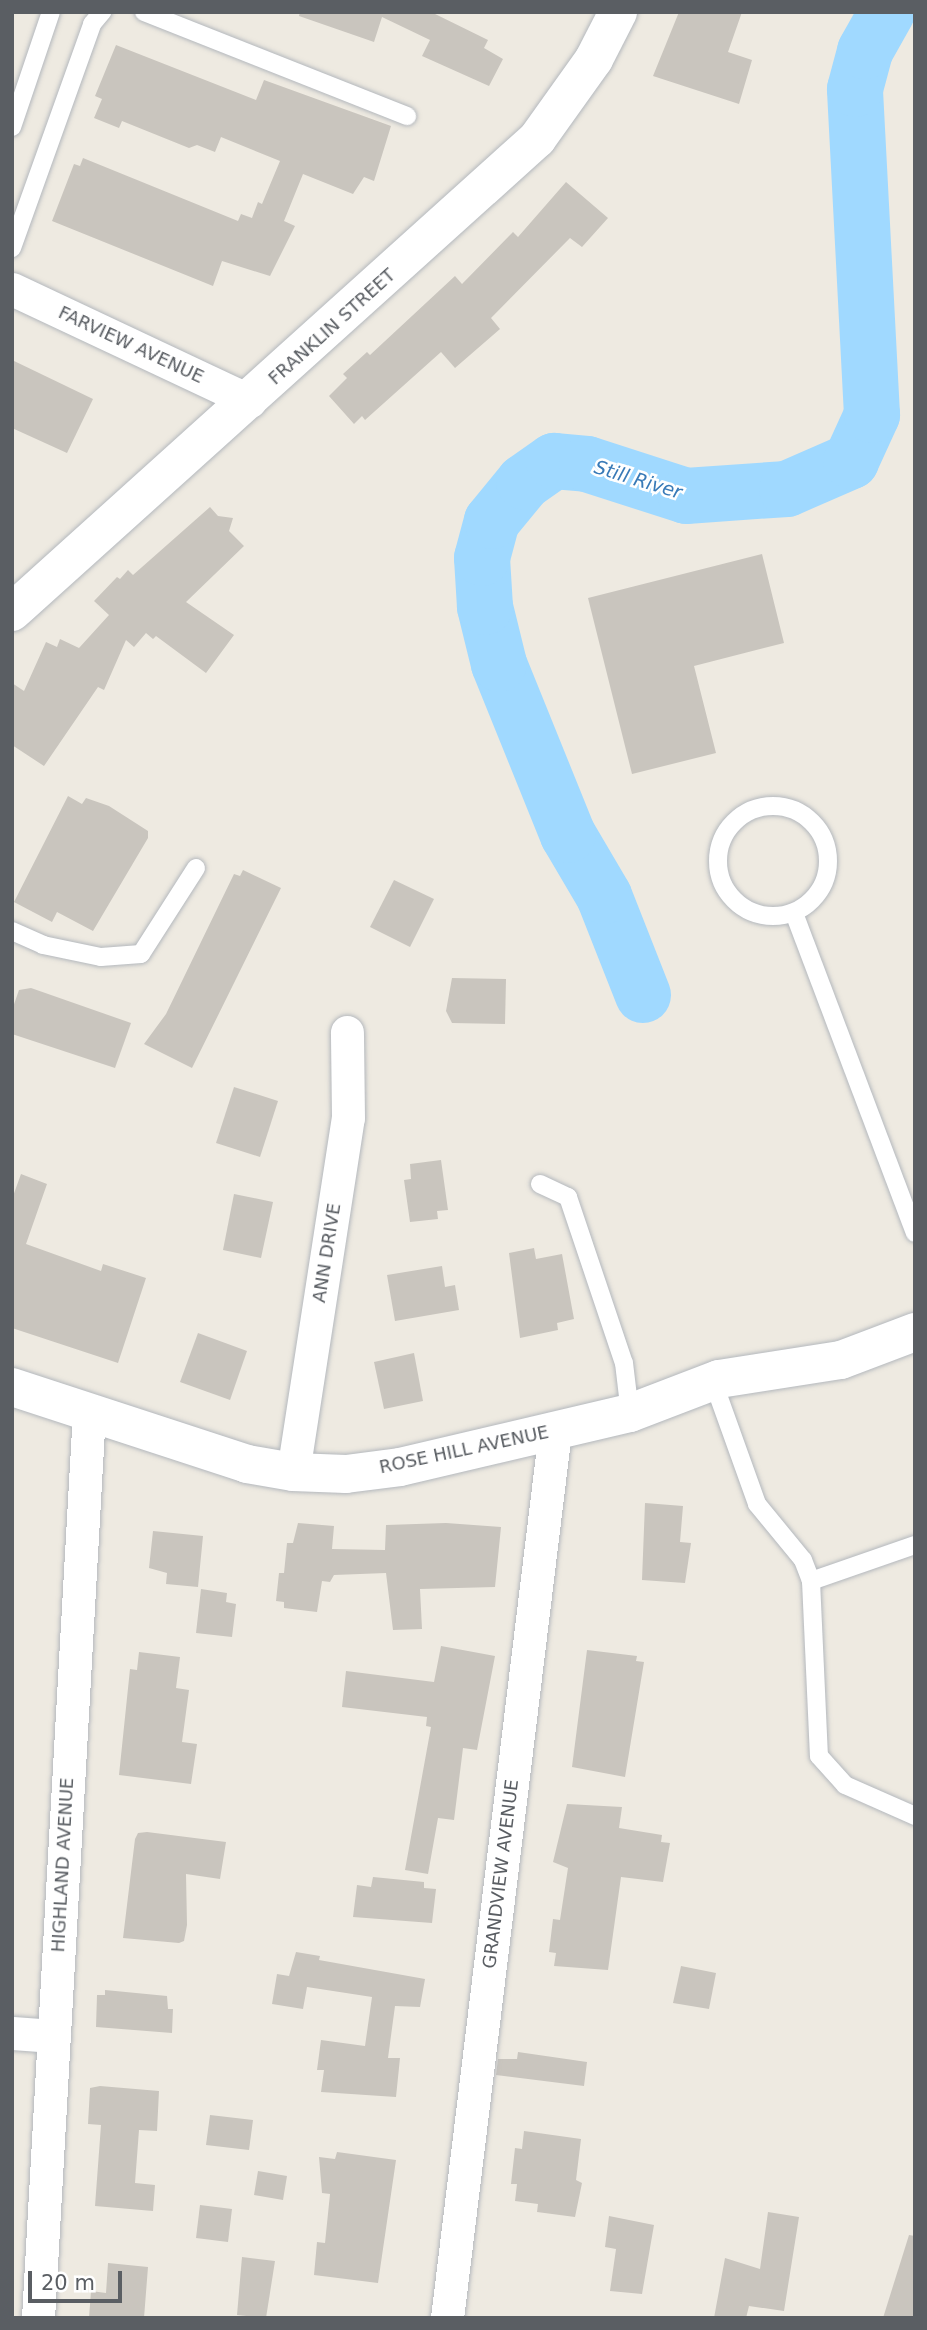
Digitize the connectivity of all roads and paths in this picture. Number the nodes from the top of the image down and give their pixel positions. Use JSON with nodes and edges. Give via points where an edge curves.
{"nodes":[{"id":1,"x":51,"y":12,"type":"edge"},
{"id":2,"x":102,"y":12,"type":"edge"},
{"id":3,"x":144,"y":12,"type":"edge"},
{"id":4,"x":618,"y":12,"type":"edge"},
{"id":5,"x":407,"y":116,"type":"dead end"},
{"id":6,"x":12,"y":127,"type":"edge"},
{"id":7,"x":12,"y":248,"type":"edge"},
{"id":8,"x":12,"y":289,"type":"edge"},
{"id":9,"x":250,"y":401,"type":"junction"},
{"id":10,"x":12,"y":612,"type":"edge"},
{"id":11,"x":196,"y":868,"type":"dead end"},
{"id":12,"x":794,"y":913,"type":"junction"},
{"id":13,"x":12,"y":930,"type":"edge"},
{"id":14,"x":347,"y":1032,"type":"dead end"},
{"id":15,"x":540,"y":1184,"type":"dead end"},
{"id":16,"x":915,"y":1233,"type":"edge"},
{"id":17,"x":915,"y":1332,"type":"edge"},
{"id":18,"x":713,"y":1381,"type":"junction"},
{"id":19,"x":12,"y":1387,"type":"edge"},
{"id":20,"x":89,"y":1412,"type":"junction"},
{"id":21,"x":630,"y":1413,"type":"junction"},
{"id":22,"x":555,"y":1431,"type":"junction"},
{"id":23,"x":293,"y":1472,"type":"junction"},
{"id":24,"x":915,"y":1545,"type":"edge"},
{"id":25,"x":811,"y":1581,"type":"junction"},
{"id":26,"x":915,"y":1816,"type":"edge"},
{"id":27,"x":12,"y":2033,"type":"edge"},
{"id":28,"x":54,"y":2036,"type":"junction"},
{"id":29,"x":38,"y":2318,"type":"edge"},
{"id":30,"x":447,"y":2318,"type":"edge"}],
"edges":[{"from":1,"to":6,"type":"lane"},
{"from":2,"to":7,"type":"lane","via":[[92,24]]},
{"from":3,"to":5,"type":"lane"},
{"from":4,"to":9,"type":"street","name":"FRANKLIN STREET","via":[[594,60],[537,139]]},
{"from":8,"to":9,"type":"street","name":"FARVIEW AVENUE"},
{"from":9,"to":10,"type":"street","name":"FRANKLIN STREET"},
{"from":11,"to":13,"type":"lane","via":[[141,954],[101,957],[43,946]]},
{"from":12,"to":12,"type":"lane","via":[[818,893],[825,876],[824,841],[801,813],[784,807],[749,811],[734,822],[718,854],[725,889],[753,914]]},
{"from":12,"to":16,"type":"lane"},
{"from":14,"to":23,"type":"street","name":"ANN DRIVE","via":[[348,1118]]},
{"from":15,"to":21,"type":"lane","via":[[568,1197],[624,1363]]},
{"from":17,"to":18,"type":"street","name":"ROSE HILL AVENUE","via":[[841,1360]]},
{"from":18,"to":21,"type":"street","name":"ROSE HILL AVENUE"},
{"from":18,"to":25,"type":"lane","via":[[757,1504],[803,1560]]},
{"from":19,"to":20,"type":"street","name":"ROSE HILL AVENUE"},
{"from":20,"to":23,"type":"street","name":"ROSE HILL AVENUE","via":[[201,1451]]},
{"from":20,"to":28,"type":"street","name":"HIGHLAND AVENUE"},
{"from":21,"to":22,"type":"street","name":"ROSE HILL AVENUE"},
{"from":22,"to":23,"type":"street","name":"ROSE HILL AVENUE","via":[[400,1467],[346,1474]]},
{"from":22,"to":30,"type":"street","name":"GRANDVIEW AVENUE"},
{"from":24,"to":25,"type":"lane"},
{"from":25,"to":26,"type":"lane","via":[[819,1756],[845,1785]]},
{"from":27,"to":28,"type":"street"},
{"from":28,"to":29,"type":"street","name":"HIGHLAND AVENUE"}]}
